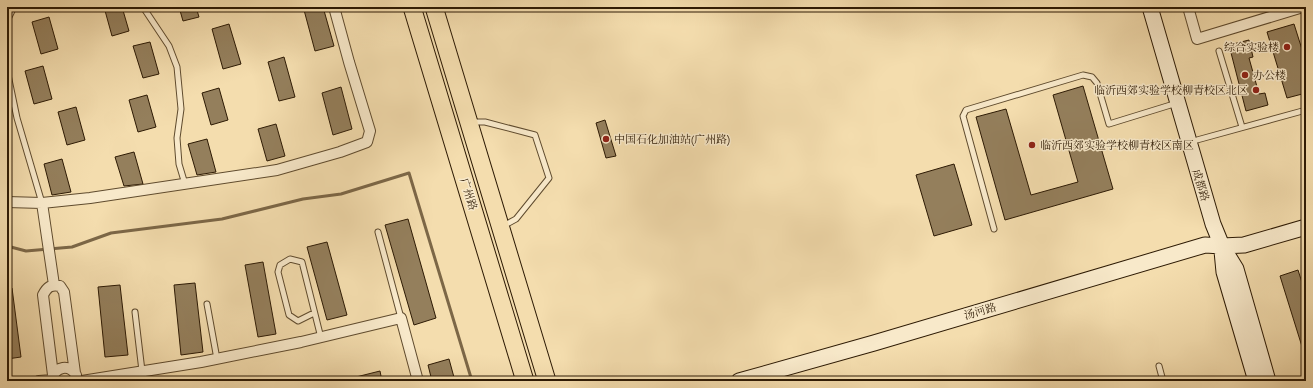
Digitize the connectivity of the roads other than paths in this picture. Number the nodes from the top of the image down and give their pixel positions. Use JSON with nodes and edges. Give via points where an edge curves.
{"nodes":[{"id":1,"x":14,"y":7,"type":"edge"},
{"id":2,"x":143,"y":7,"type":"edge"},
{"id":3,"x":334,"y":7,"type":"edge"},
{"id":4,"x":412,"y":7,"type":"edge"},
{"id":5,"x":434,"y":7,"type":"edge"},
{"id":6,"x":1150,"y":7,"type":"edge"},
{"id":7,"x":1158,"y":7,"type":"edge"},
{"id":8,"x":1188,"y":7,"type":"edge"},
{"id":9,"x":1303,"y":7,"type":"edge"},
{"id":10,"x":7,"y":21,"type":"edge"},
{"id":11,"x":1219,"y":51,"type":"dead end"},
{"id":12,"x":7,"y":70,"type":"edge"},
{"id":13,"x":1178,"y":103,"type":"junction"},
{"id":14,"x":1306,"y":110,"type":"edge"},
{"id":15,"x":469,"y":122,"type":"junction"},
{"id":16,"x":1242,"y":127,"type":"junction"},
{"id":17,"x":1197,"y":140,"type":"junction"},
{"id":18,"x":185,"y":184,"type":"junction"},
{"id":19,"x":7,"y":202,"type":"edge"},
{"id":20,"x":42,"y":203,"type":"junction"},
{"id":21,"x":1306,"y":218,"type":"edge"},
{"id":22,"x":501,"y":227,"type":"junction"},
{"id":23,"x":1306,"y":227,"type":"edge"},
{"id":24,"x":994,"y":229,"type":"dead end"},
{"id":25,"x":378,"y":232,"type":"dead end"},
{"id":26,"x":1222,"y":246,"type":"junction"},
{"id":27,"x":54,"y":285,"type":"junction"},
{"id":28,"x":207,"y":304,"type":"dead end"},
{"id":29,"x":135,"y":312,"type":"dead end"},
{"id":30,"x":314,"y":312,"type":"junction"},
{"id":31,"x":401,"y":318,"type":"junction"},
{"id":32,"x":321,"y":338,"type":"junction"},
{"id":33,"x":217,"y":359,"type":"junction"},
{"id":34,"x":1159,"y":366,"type":"dead end"},
{"id":35,"x":142,"y":372,"type":"junction"},
{"id":36,"x":76,"y":377,"type":"edge"},
{"id":37,"x":52,"y":379,"type":"edge"},
{"id":38,"x":547,"y":380,"type":"edge"},
{"id":39,"x":39,"y":381,"type":"edge"},
{"id":40,"x":82,"y":381,"type":"edge"},
{"id":41,"x":418,"y":381,"type":"edge"},
{"id":42,"x":525,"y":381,"type":"edge"},
{"id":43,"x":739,"y":381,"type":"edge"},
{"id":44,"x":772,"y":381,"type":"edge"},
{"id":45,"x":1163,"y":381,"type":"edge"},
{"id":46,"x":1256,"y":381,"type":"edge"},
{"id":47,"x":1268,"y":381,"type":"edge"}],
"edges":[{"from":1,"to":10,"type":"lane"},
{"from":2,"to":18,"type":"lane","via":[[169,46],[177,67],[181,109],[177,138],[179,164]]},
{"from":3,"to":18,"type":"street","via":[[370,130],[367,142],[277,170]]},
{"from":4,"to":42,"type":"main road","name":"广州路"},
{"from":5,"to":15,"type":"main road","name":"广州路"},
{"from":6,"to":13,"type":"street","name":"成都路"},
{"from":7,"to":17,"type":"street","name":"成都路"},
{"from":8,"to":9,"type":"street","via":[[1198,39]]},
{"from":11,"to":16,"type":"lane"},
{"from":12,"to":20,"type":"lane","via":[[17,118]]},
{"from":13,"to":24,"type":"lane","via":[[1109,124],[1098,83],[1092,77],[1083,75],[966,110],[962,116]]},
{"from":13,"to":26,"type":"street","name":"成都路","via":[[1213,224]]},
{"from":14,"to":16,"type":"lane"},
{"from":15,"to":22,"type":"main road","name":"广州路"},
{"from":15,"to":22,"type":"lane","via":[[485,122],[535,135],[549,178],[516,219]]},
{"from":16,"to":17,"type":"lane"},
{"from":17,"to":26,"type":"street","name":"成都路","via":[[1220,222]]},
{"from":18,"to":20,"type":"street"},
{"from":19,"to":20,"type":"street"},
{"from":20,"to":27,"type":"street"},
{"from":21,"to":26,"type":"street","name":"汤河路","via":[[1242,236]]},
{"from":22,"to":38,"type":"main road","name":"广州路"},
{"from":23,"to":26,"type":"street","name":"汤河路","via":[[1244,245]]},
{"from":25,"to":31,"type":"lane"},
{"from":26,"to":43,"type":"street","name":"汤河路","via":[[1205,245]]},
{"from":26,"to":44,"type":"street","name":"汤河路","via":[[1208,253]]},
{"from":26,"to":46,"type":"street","name":"成都路","via":[[1224,272]]},
{"from":26,"to":47,"type":"street","name":"成都路","via":[[1236,269]]},
{"from":27,"to":36,"type":"street","via":[[60,286],[64,292]]},
{"from":27,"to":37,"type":"street","via":[[47,288],[43,296]]},
{"from":28,"to":33,"type":"lane"},
{"from":29,"to":35,"type":"lane"},
{"from":30,"to":30,"type":"lane","via":[[302,262],[290,259],[280,264],[278,272],[289,315],[298,321]]},
{"from":30,"to":32,"type":"lane"},
{"from":31,"to":32,"type":"street"},
{"from":31,"to":41,"type":"street"},
{"from":32,"to":33,"type":"street"},
{"from":33,"to":35,"type":"street"},
{"from":34,"to":45,"type":"lane"},
{"from":35,"to":40,"type":"street"},
{"from":36,"to":37,"type":"street","via":[[66,367],[60,368]]},
{"from":37,"to":39,"type":"street"}]}
